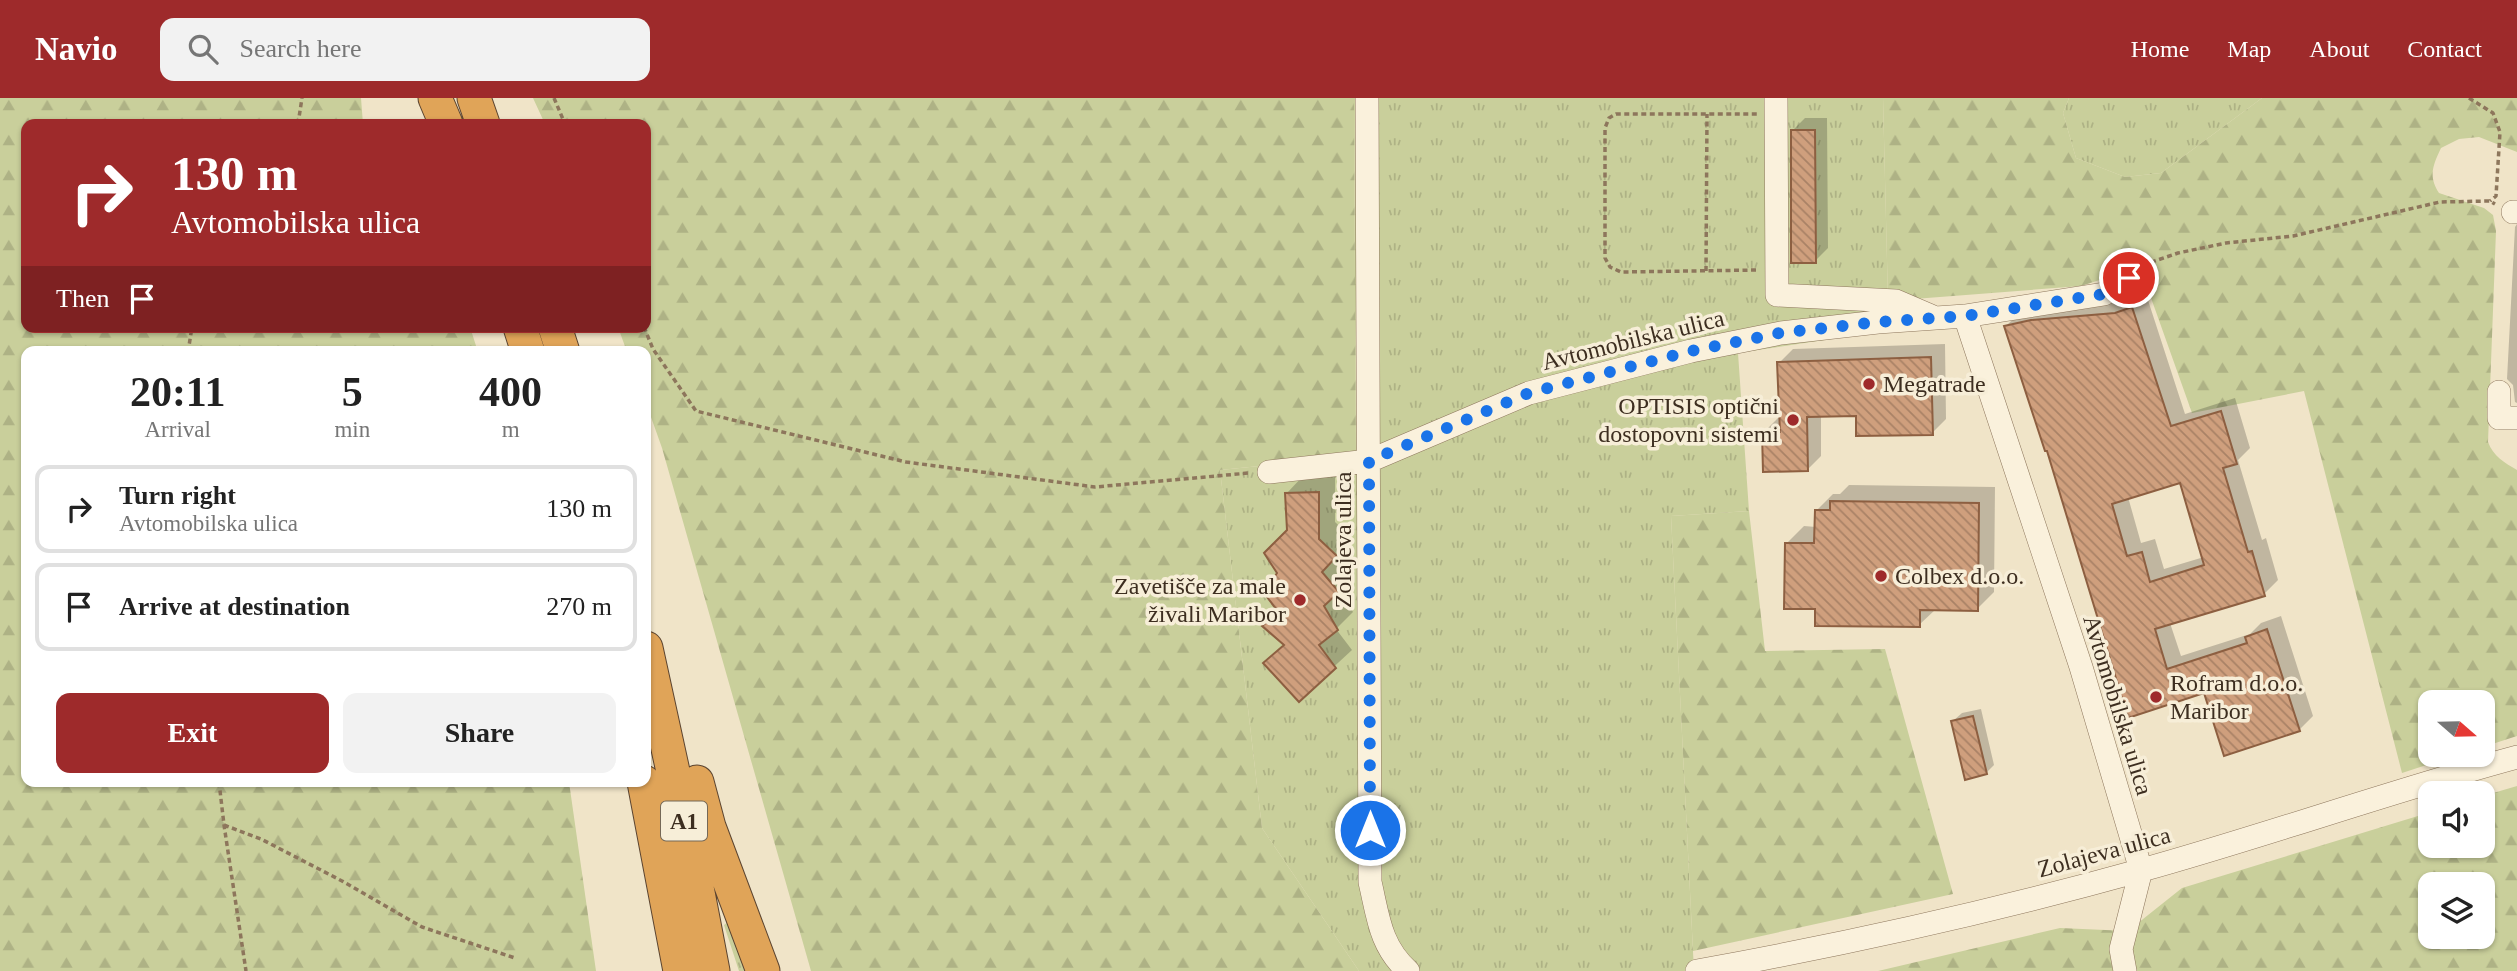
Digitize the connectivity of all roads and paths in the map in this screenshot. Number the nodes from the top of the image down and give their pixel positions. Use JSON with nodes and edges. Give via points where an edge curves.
{"nodes":[{"id":1,"x":302,"y":98,"type":"edge"},
{"id":2,"x":435,"y":98,"type":"edge"},
{"id":3,"x":474,"y":98,"type":"edge"},
{"id":4,"x":554,"y":98,"type":"edge"},
{"id":5,"x":1367,"y":98,"type":"edge"},
{"id":6,"x":2469,"y":98,"type":"edge"},
{"id":7,"x":1776,"y":106,"type":"edge"},
{"id":8,"x":1707,"y":114,"type":"junction"},
{"id":9,"x":299,"y":119,"type":"edge"},
{"id":10,"x":444,"y":119,"type":"edge"},
{"id":11,"x":481,"y":119,"type":"edge"},
{"id":12,"x":563,"y":119,"type":"edge"},
{"id":13,"x":2490,"y":201,"type":"junction"},
{"id":14,"x":2515,"y":212,"type":"edge"},
{"id":15,"x":1777,"y":270,"type":"junction"},
{"id":16,"x":1706,"y":271,"type":"junction"},
{"id":17,"x":2129,"y":278,"type":"joint"},
{"id":18,"x":1965,"y":316,"type":"junction"},
{"id":19,"x":1933,"y":318,"type":"junction"},
{"id":20,"x":646,"y":333,"type":"edge"},
{"id":21,"x":2499,"y":392,"type":"dead end"},
{"id":22,"x":2517,"y":418,"type":"edge"},
{"id":23,"x":1369,"y":461,"type":"junction"},
{"id":24,"x":1269,"y":472,"type":"joint"},
{"id":25,"x":651,"y":662,"type":"edge"},
{"id":26,"x":651,"y":669,"type":"edge"},
{"id":27,"x":2517,"y":757,"type":"edge"},
{"id":28,"x":219,"y":787,"type":"edge"},
{"id":29,"x":645,"y":787,"type":"edge"},
{"id":30,"x":223,"y":825,"type":"junction"},
{"id":31,"x":2141,"y":870,"type":"junction"},
{"id":32,"x":663,"y":875,"type":"junction"},
{"id":33,"x":515,"y":958,"type":"dead end"},
{"id":34,"x":246,"y":971,"type":"edge"},
{"id":35,"x":660,"y":971,"type":"edge"},
{"id":36,"x":680,"y":971,"type":"edge"},
{"id":37,"x":713,"y":971,"type":"edge"},
{"id":38,"x":763,"y":971,"type":"edge"},
{"id":39,"x":1408,"y":971,"type":"edge"},
{"id":40,"x":1698,"y":971,"type":"edge"},
{"id":41,"x":2125,"y":971,"type":"edge"}],
"edges":[{"from":1,"to":9,"type":"path"},
{"from":2,"to":10,"type":"highway"},
{"from":3,"to":11,"type":"highway"},
{"from":4,"to":12,"type":"path"},
{"from":5,"to":23,"type":"street","name":"Zolajeva ulica"},
{"from":6,"to":13,"type":"path","via":[[2493,113],[2500,132],[2496,196]]},
{"from":7,"to":8,"type":"path"},
{"from":7,"to":15,"type":"street"},
{"from":8,"to":16,"type":"path"},
{"from":8,"to":16,"type":"path","via":[[1616,114],[1605,128],[1605,258],[1610,267],[1621,272]]},
{"from":13,"to":14,"type":"path"},
{"from":13,"to":17,"type":"path","via":[[2440,202],[2293,236],[2178,253],[2143,265]]},
{"from":15,"to":16,"type":"path"},
{"from":15,"to":19,"type":"street","via":[[1777,295],[1896,301]]},
{"from":17,"to":18,"type":"street","name":"Avtomobilska ulica","via":[[2104,294]]},
{"from":18,"to":19,"type":"street","name":"Avtomobilska ulica"},
{"from":18,"to":31,"type":"street","name":"Avtomobilska ulica","via":[[2081,667]]},
{"from":19,"to":23,"type":"street","name":"Avtomobilska ulica","via":[[1780,333],[1691,351],[1529,393]]},
{"from":20,"to":24,"type":"path","via":[[696,411],[906,462],[1095,488]]},
{"from":21,"to":22,"type":"street","via":[[2499,418]]},
{"from":23,"to":24,"type":"street","name":"Avtomobilska ulica"},
{"from":23,"to":39,"type":"street","name":"Zolajeva ulica","via":[[1370,882],[1382,938]]},
{"from":25,"to":38,"type":"highway","via":[[675,700],[709,827]]},
{"from":26,"to":37,"type":"highway","number":"A1"},
{"from":27,"to":31,"type":"street","name":"Zolajeva ulica"},
{"from":28,"to":30,"type":"path"},
{"from":29,"to":32,"type":"highway","number":"A1"},
{"from":30,"to":33,"type":"path","via":[[273,845],[422,927]]},
{"from":30,"to":34,"type":"path"},
{"from":31,"to":40,"type":"street","name":"Zolajeva ulica","via":[[1960,918]]},
{"from":31,"to":41,"type":"street","via":[[2121,949]]},
{"from":32,"to":35,"type":"highway","via":[[654,910]]},
{"from":32,"to":36,"type":"highway","number":"A1"}]}
